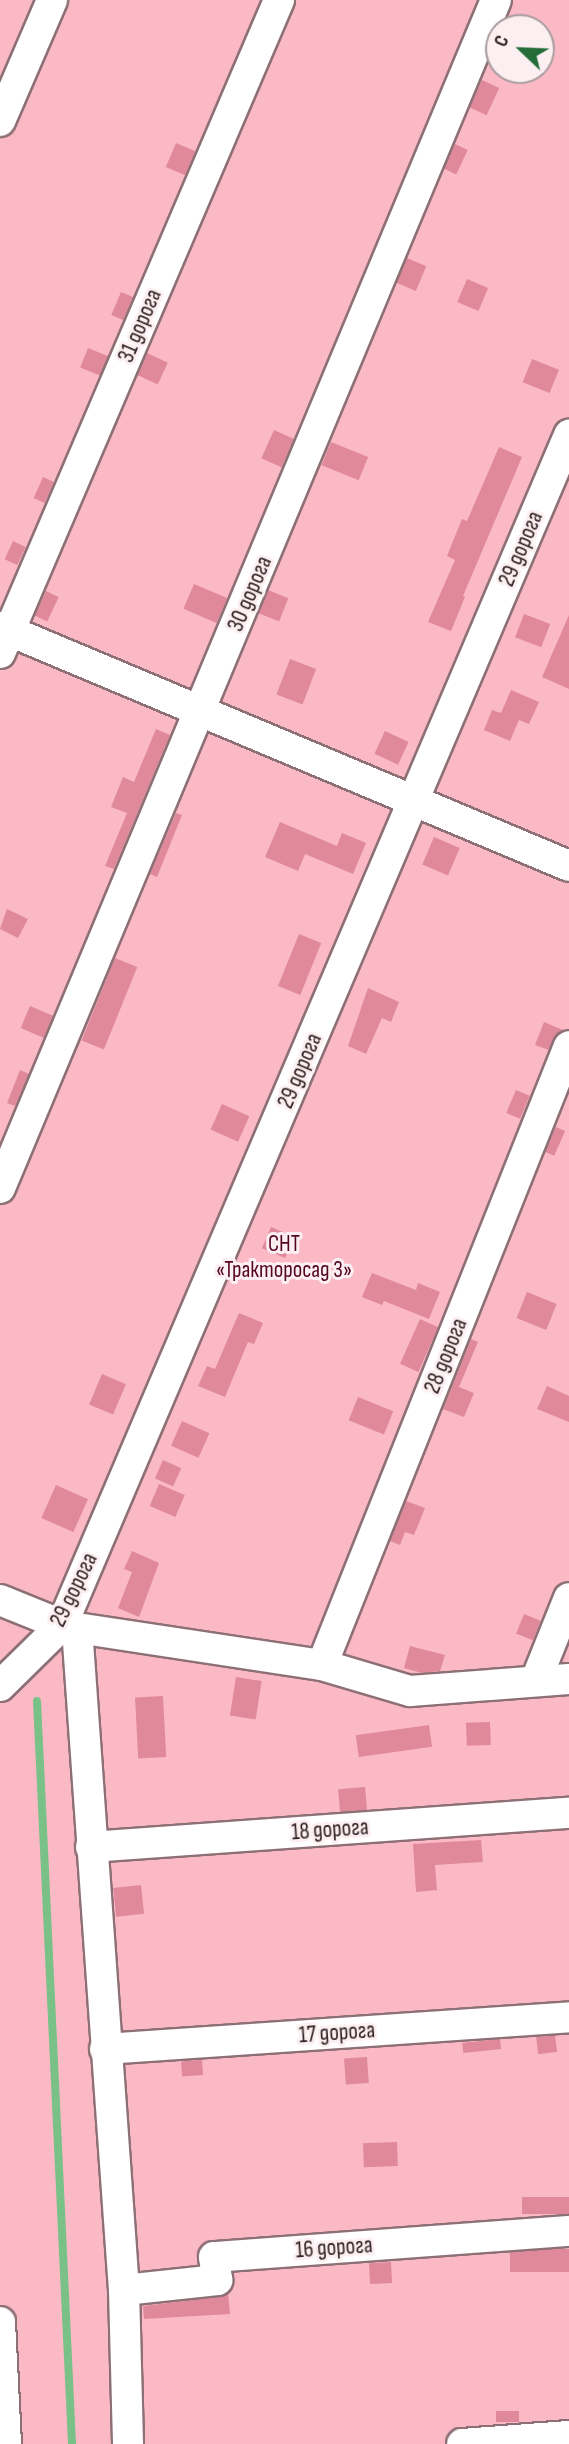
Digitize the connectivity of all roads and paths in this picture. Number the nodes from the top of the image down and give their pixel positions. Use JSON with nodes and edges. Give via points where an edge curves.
{"nodes":[{"id":1,"x":52,"y":0,"type":"edge"},
{"id":2,"x":279,"y":0,"type":"edge"},
{"id":3,"x":496,"y":0,"type":"edge"},
{"id":4,"x":0,"y":121,"type":"edge"},
{"id":5,"x":569,"y":435,"type":"edge"},
{"id":6,"x":3,"y":637,"type":"edge"},
{"id":7,"x":201,"y":711,"type":"junction"},
{"id":8,"x":416,"y":801,"type":"junction"},
{"id":9,"x":569,"y":866,"type":"edge"},
{"id":10,"x":569,"y":1046,"type":"edge"},
{"id":11,"x":0,"y":1188,"type":"edge"},
{"id":12,"x":569,"y":1598,"type":"edge"},
{"id":13,"x":0,"y":1600,"type":"edge"},
{"id":14,"x":69,"y":1626,"type":"junction"},
{"id":15,"x":322,"y":1665,"type":"junction"},
{"id":16,"x":569,"y":1679,"type":"edge"},
{"id":17,"x":536,"y":1680,"type":"junction"},
{"id":18,"x":0,"y":1686,"type":"edge"},
{"id":19,"x":569,"y":1813,"type":"edge"},
{"id":20,"x":91,"y":1847,"type":"junction"},
{"id":21,"x":569,"y":2017,"type":"edge"},
{"id":22,"x":105,"y":2049,"type":"junction"},
{"id":23,"x":569,"y":2231,"type":"edge"},
{"id":24,"x":124,"y":2290,"type":"junction"},
{"id":25,"x":0,"y":2322,"type":"edge"},
{"id":26,"x":569,"y":2436,"type":"edge"},
{"id":27,"x":6,"y":2444,"type":"edge"},
{"id":28,"x":128,"y":2444,"type":"edge"},
{"id":29,"x":462,"y":2444,"type":"edge"}],
"edges":[{"from":1,"to":4,"type":"street"},
{"from":2,"to":6,"type":"street","name":"31 дорога"},
{"from":3,"to":7,"type":"street","name":"30 дорога"},
{"from":5,"to":8,"type":"street","name":"29 дорога"},
{"from":6,"to":7,"type":"street"},
{"from":7,"to":8,"type":"street"},
{"from":7,"to":11,"type":"street","name":"30 дорога"},
{"from":8,"to":9,"type":"street"},
{"from":8,"to":14,"type":"street","name":"29 дорога"},
{"from":10,"to":15,"type":"street","name":"28 дорога"},
{"from":12,"to":17,"type":"street"},
{"from":13,"to":14,"type":"street"},
{"from":14,"to":15,"type":"street"},
{"from":14,"to":18,"type":"street","name":"29 дорога"},
{"from":14,"to":20,"type":"street"},
{"from":15,"to":17,"type":"street","via":[[411,1691]]},
{"from":16,"to":17,"type":"street"},
{"from":19,"to":20,"type":"street","name":"18 дорога"},
{"from":20,"to":22,"type":"street"},
{"from":21,"to":22,"type":"street","name":"17 дорога"},
{"from":22,"to":24,"type":"street"},
{"from":23,"to":24,"type":"street","name":"16 дорога","via":[[214,2257],[216,2280]]},
{"from":24,"to":28,"type":"street"},
{"from":25,"to":27,"type":"street"},
{"from":26,"to":29,"type":"street"}]}
